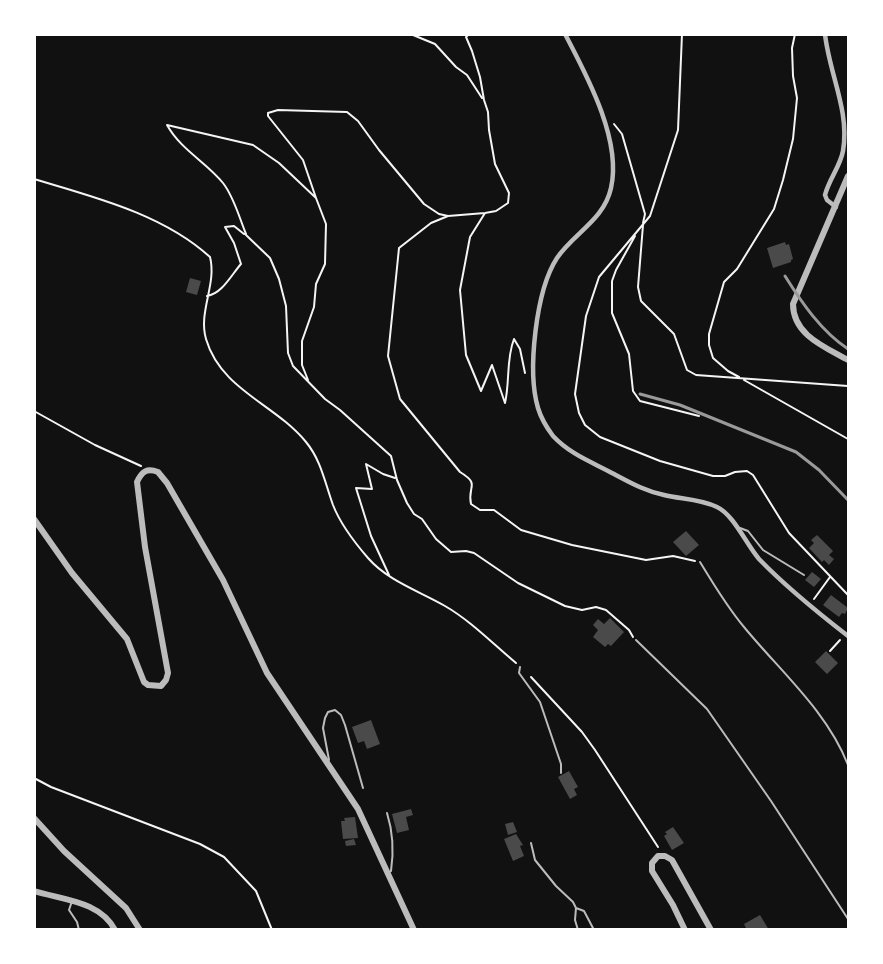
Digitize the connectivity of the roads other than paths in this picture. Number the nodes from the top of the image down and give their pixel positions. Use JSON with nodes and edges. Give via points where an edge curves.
{"nodes":[{"id":1,"x":565,"y":34,"type":"edge"},
{"id":2,"x":825,"y":34,"type":"edge"},
{"id":3,"x":849,"y":176,"type":"edge"},
{"id":4,"x":836,"y":207,"type":"junction"},
{"id":5,"x":849,"y":360,"type":"edge"},
{"id":6,"x":34,"y":519,"type":"edge"},
{"id":7,"x":737,"y":529,"type":"junction"},
{"id":8,"x":700,"y":562,"type":"road end"},
{"id":9,"x":804,"y":575,"type":"dead end"},
{"id":10,"x":847,"y":635,"type":"edge"},
{"id":11,"x":636,"y":640,"type":"road end"},
{"id":12,"x":520,"y":667,"type":"road end"},
{"id":13,"x":326,"y":762,"type":"junction"},
{"id":14,"x":849,"y":765,"type":"edge"},
{"id":15,"x":561,"y":773,"type":"dead end"},
{"id":16,"x":363,"y":788,"type":"dead end"},
{"id":17,"x":387,"y":813,"type":"dead end"},
{"id":18,"x":34,"y":818,"type":"edge"},
{"id":19,"x":531,"y":843,"type":"dead end"},
{"id":20,"x":388,"y":873,"type":"junction"},
{"id":21,"x":34,"y":891,"type":"edge"},
{"id":22,"x":72,"y":901,"type":"junction"},
{"id":23,"x":576,"y":908,"type":"junction"},
{"id":24,"x":849,"y":919,"type":"edge"},
{"id":25,"x":78,"y":930,"type":"edge"},
{"id":26,"x":115,"y":930,"type":"edge"},
{"id":27,"x":140,"y":930,"type":"edge"},
{"id":28,"x":414,"y":930,"type":"edge"},
{"id":29,"x":578,"y":930,"type":"edge"},
{"id":30,"x":594,"y":930,"type":"edge"},
{"id":31,"x":685,"y":930,"type":"edge"},
{"id":32,"x":711,"y":930,"type":"edge"}],
"edges":[{"from":1,"to":7,"type":"street","via":[[602,114],[614,164],[612,187],[603,210],[558,256],[546,280],[534,351],[537,406],[553,435],[585,461],[650,492],[716,506]]},
{"from":2,"to":4,"type":"street","via":[[844,132],[841,159],[826,192],[827,200]]},
{"from":3,"to":4,"type":"street"},
{"from":4,"to":5,"type":"street","via":[[795,297],[793,312],[811,339]]},
{"from":6,"to":13,"type":"street","via":[[72,573],[127,639],[144,682],[161,686],[168,673],[137,482],[142,473],[158,472],[223,580],[260,661]]},
{"from":7,"to":9,"type":"lane","via":[[744,529],[763,550]]},
{"from":7,"to":10,"type":"street","via":[[758,557],[802,601]]},
{"from":8,"to":14,"type":"lane","via":[[743,626],[823,720]]},
{"from":11,"to":24,"type":"lane","via":[[707,709]]},
{"from":12,"to":15,"type":"lane","via":[[519,673],[540,702]]},
{"from":13,"to":16,"type":"lane","via":[[329,760],[324,722],[328,712],[335,710],[345,725]]},
{"from":13,"to":20,"type":"street","via":[[358,809]]},
{"from":17,"to":20,"type":"lane","via":[[393,834]]},
{"from":18,"to":27,"type":"street","via":[[126,908]]},
{"from":19,"to":23,"type":"lane","via":[[535,860]]},
{"from":20,"to":28,"type":"street"},
{"from":21,"to":22,"type":"street"},
{"from":22,"to":25,"type":"lane","via":[[69,910]]},
{"from":22,"to":26,"type":"street","via":[[97,909]]},
{"from":23,"to":29,"type":"lane"},
{"from":23,"to":30,"type":"lane","via":[[584,911]]},
{"from":31,"to":32,"type":"street","via":[[652,871],[652,863],[662,855],[672,860]]}]}
